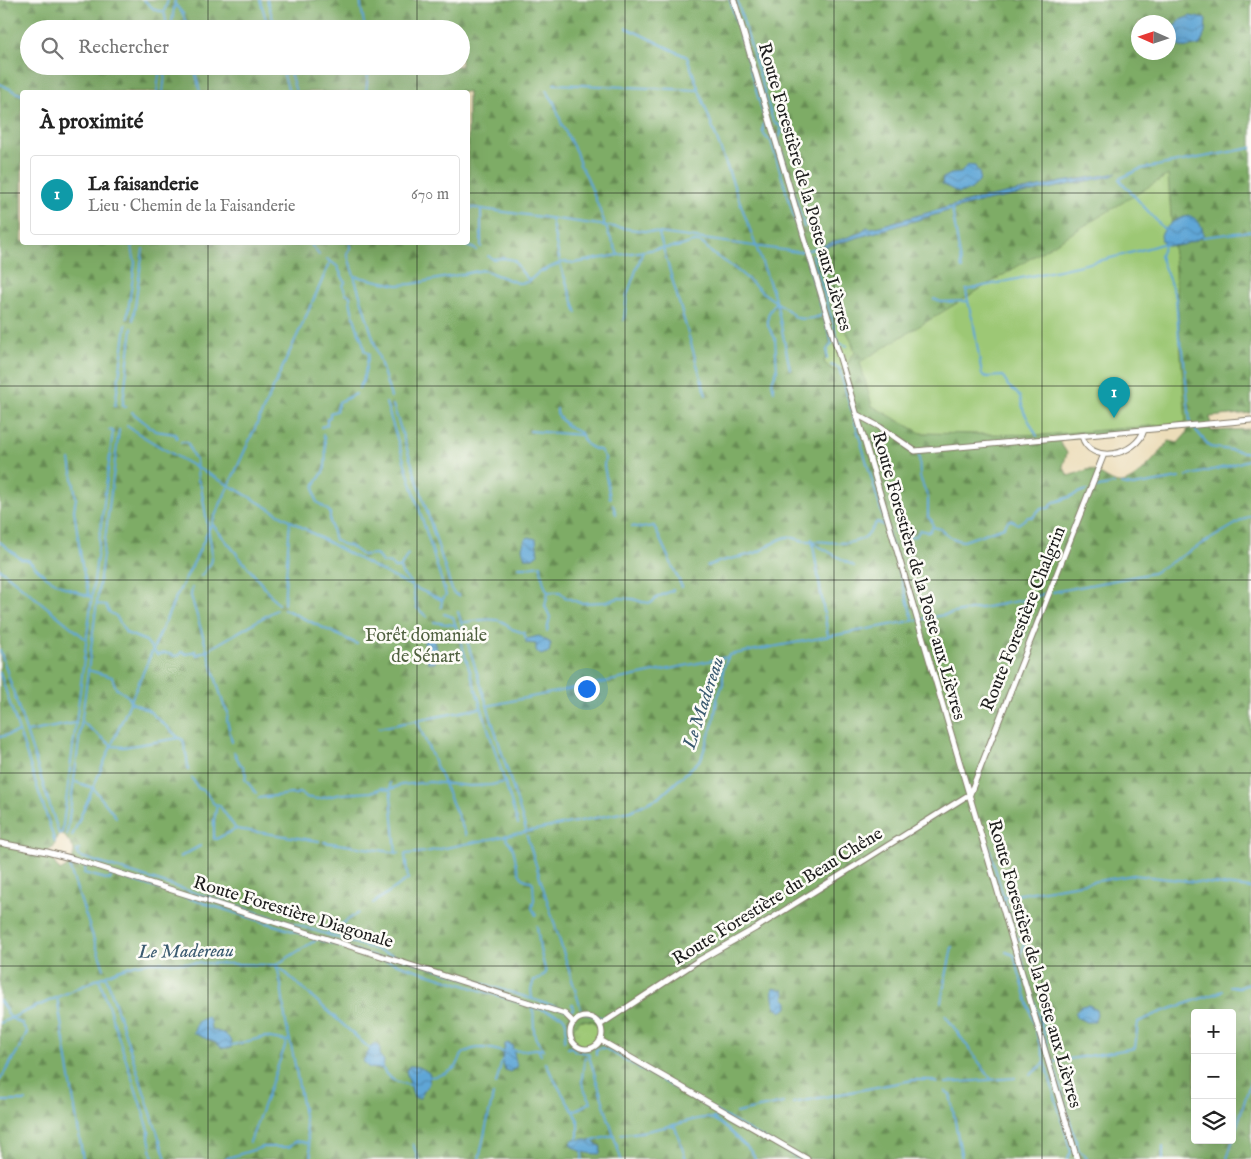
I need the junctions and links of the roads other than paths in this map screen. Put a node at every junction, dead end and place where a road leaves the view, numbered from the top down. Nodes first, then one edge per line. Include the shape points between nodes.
1 (734, 0) edge
2 (856, 414) junction
3 (1251, 420) edge
4 (1144, 430) junction
5 (1082, 436) junction
6 (1104, 454) junction
7 (970, 794) junction
8 (0, 844) edge
9 (574, 1022) junction
10 (600, 1025) junction
11 (600, 1040) junction
12 (807, 1159) edge
13 (1077, 1159) edge

1 - 2 street, Route Forestière de la Poste aux Lièvres
2 - 5 street via 915,451
2 - 7 street, Route Forestière de la Poste aux Lièvres
3 - 4 street
4 - 5 street
4 - 6 street via 1139,442 1129,449
5 - 6 street via 1088,446
6 - 7 street, Route Forestière Chalgrin
7 - 10 street, Route Forestière du Beau Chêne via 696,962
7 - 13 street, Route Forestière de la Poste aux Lièvres
8 - 9 street, Route Forestière Diagonale via 74,859 307,931 565,1014
9 - 10 street via 590,1018
9 - 11 street via 570,1034 576,1045 588,1049
10 - 11 street
11 - 12 street

